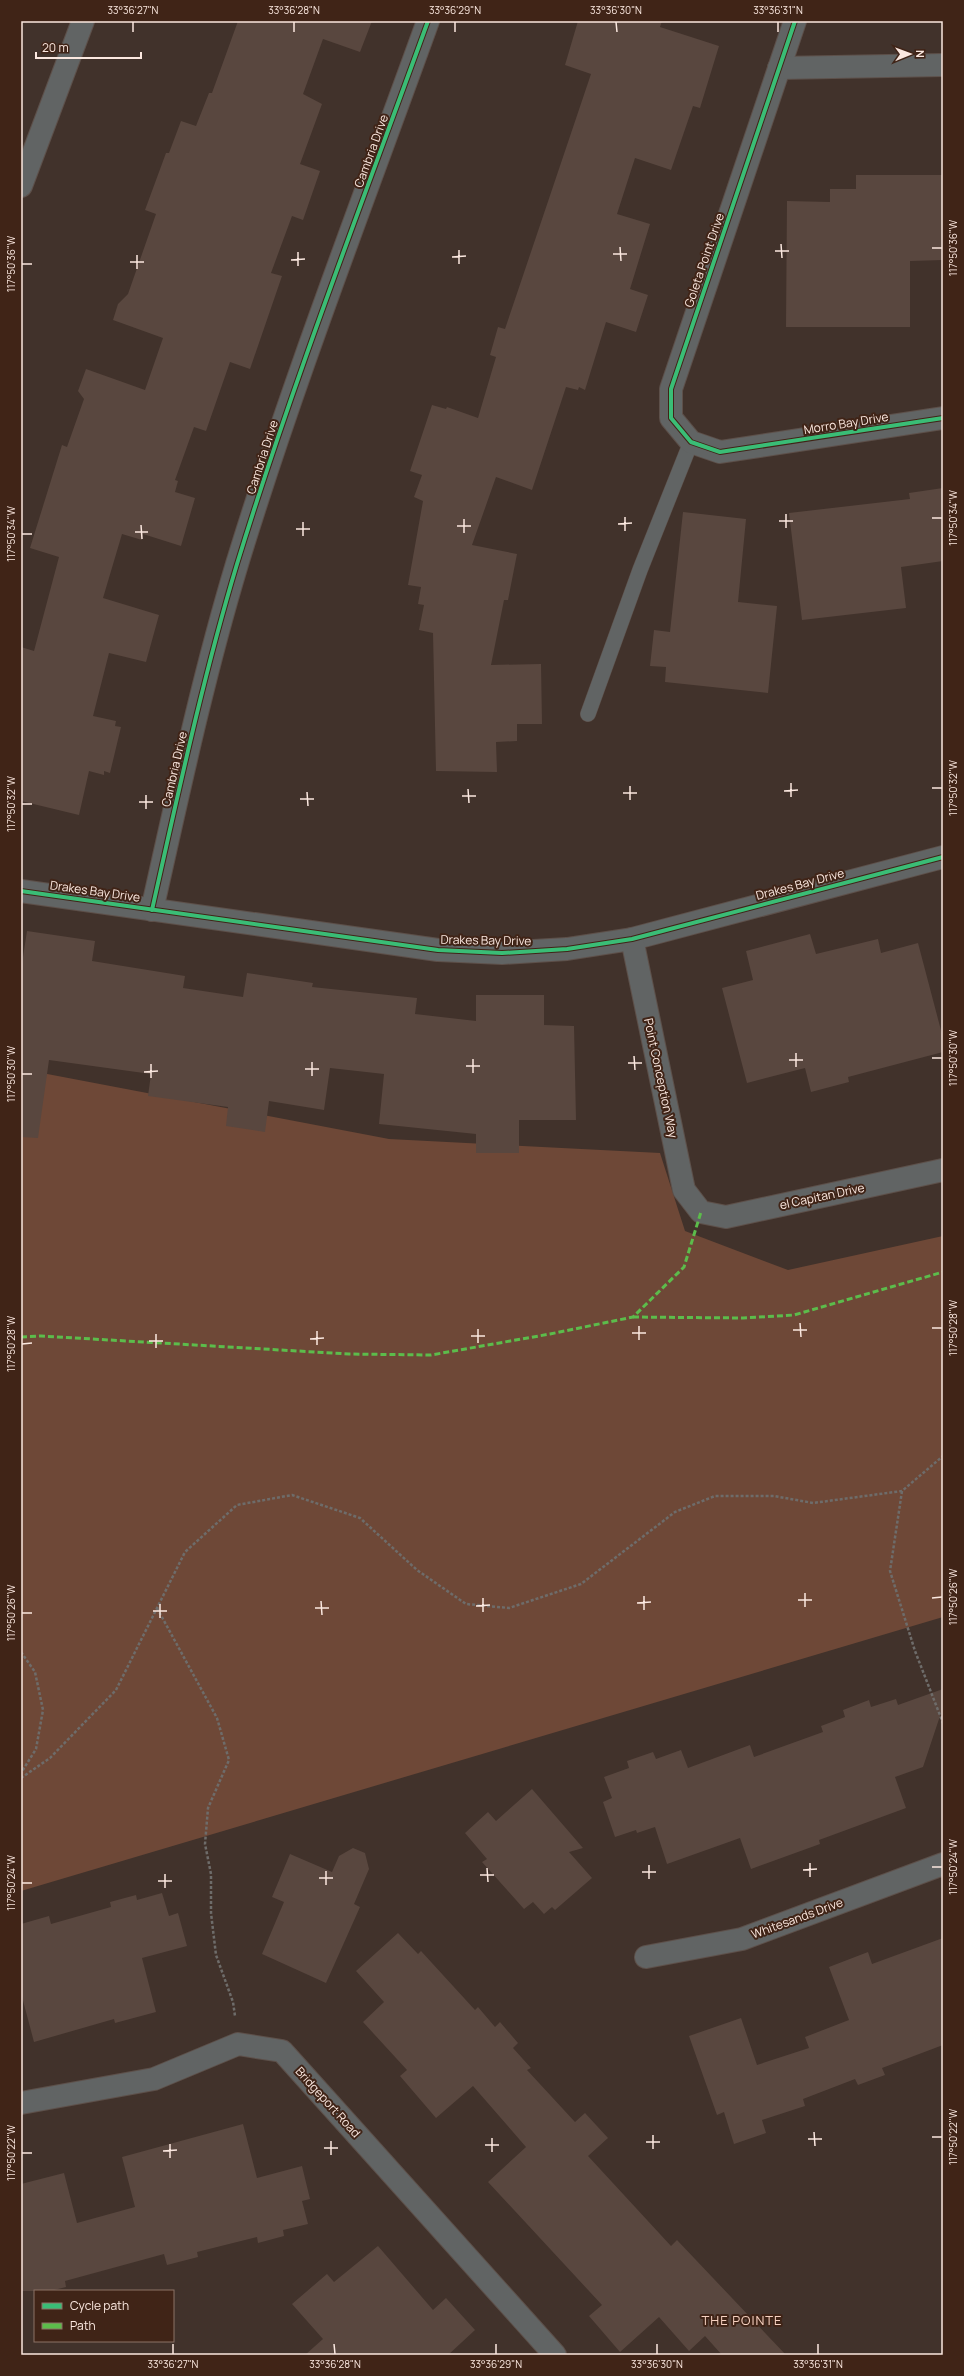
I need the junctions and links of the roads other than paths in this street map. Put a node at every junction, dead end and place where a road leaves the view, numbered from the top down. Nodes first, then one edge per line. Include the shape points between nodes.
1 (83, 21) edge
2 (428, 21) edge
3 (795, 21) edge
4 (943, 65) edge
5 (780, 68) junction
6 (21, 186) edge
7 (943, 418) edge
8 (691, 442) junction
9 (588, 714) dead end
10 (943, 857) edge
11 (21, 891) edge
12 (152, 910) junction
13 (632, 939) junction
14 (943, 1170) edge
15 (701, 1212) joint
16 (943, 1864) edge
17 (646, 1957) dead end
18 (21, 2103) edge
19 (555, 2355) edge

1 - 6 street
2 - 12 street, Cambria Drive via 298,380 237,565 187,754
3 - 5 street, Goleta Point Drive
4 - 5 street
5 - 8 street, Goleta Point Drive via 671,389 671,418
7 - 8 street, Morro Bay Drive via 720,452
8 - 9 lane via 640,570
10 - 13 street, Drakes Bay Drive
11 - 12 street, Drakes Bay Drive
12 - 13 street, Drakes Bay Drive via 438,950 502,953 567,949
13 - 15 street, Point Conception Way via 684,1190
14 - 15 street, el Capitan Drive via 726,1217
16 - 17 street, Whitesands Drive via 742,1939
18 - 19 street, Bridgeport Road via 154,2079 238,2044 282,2051

